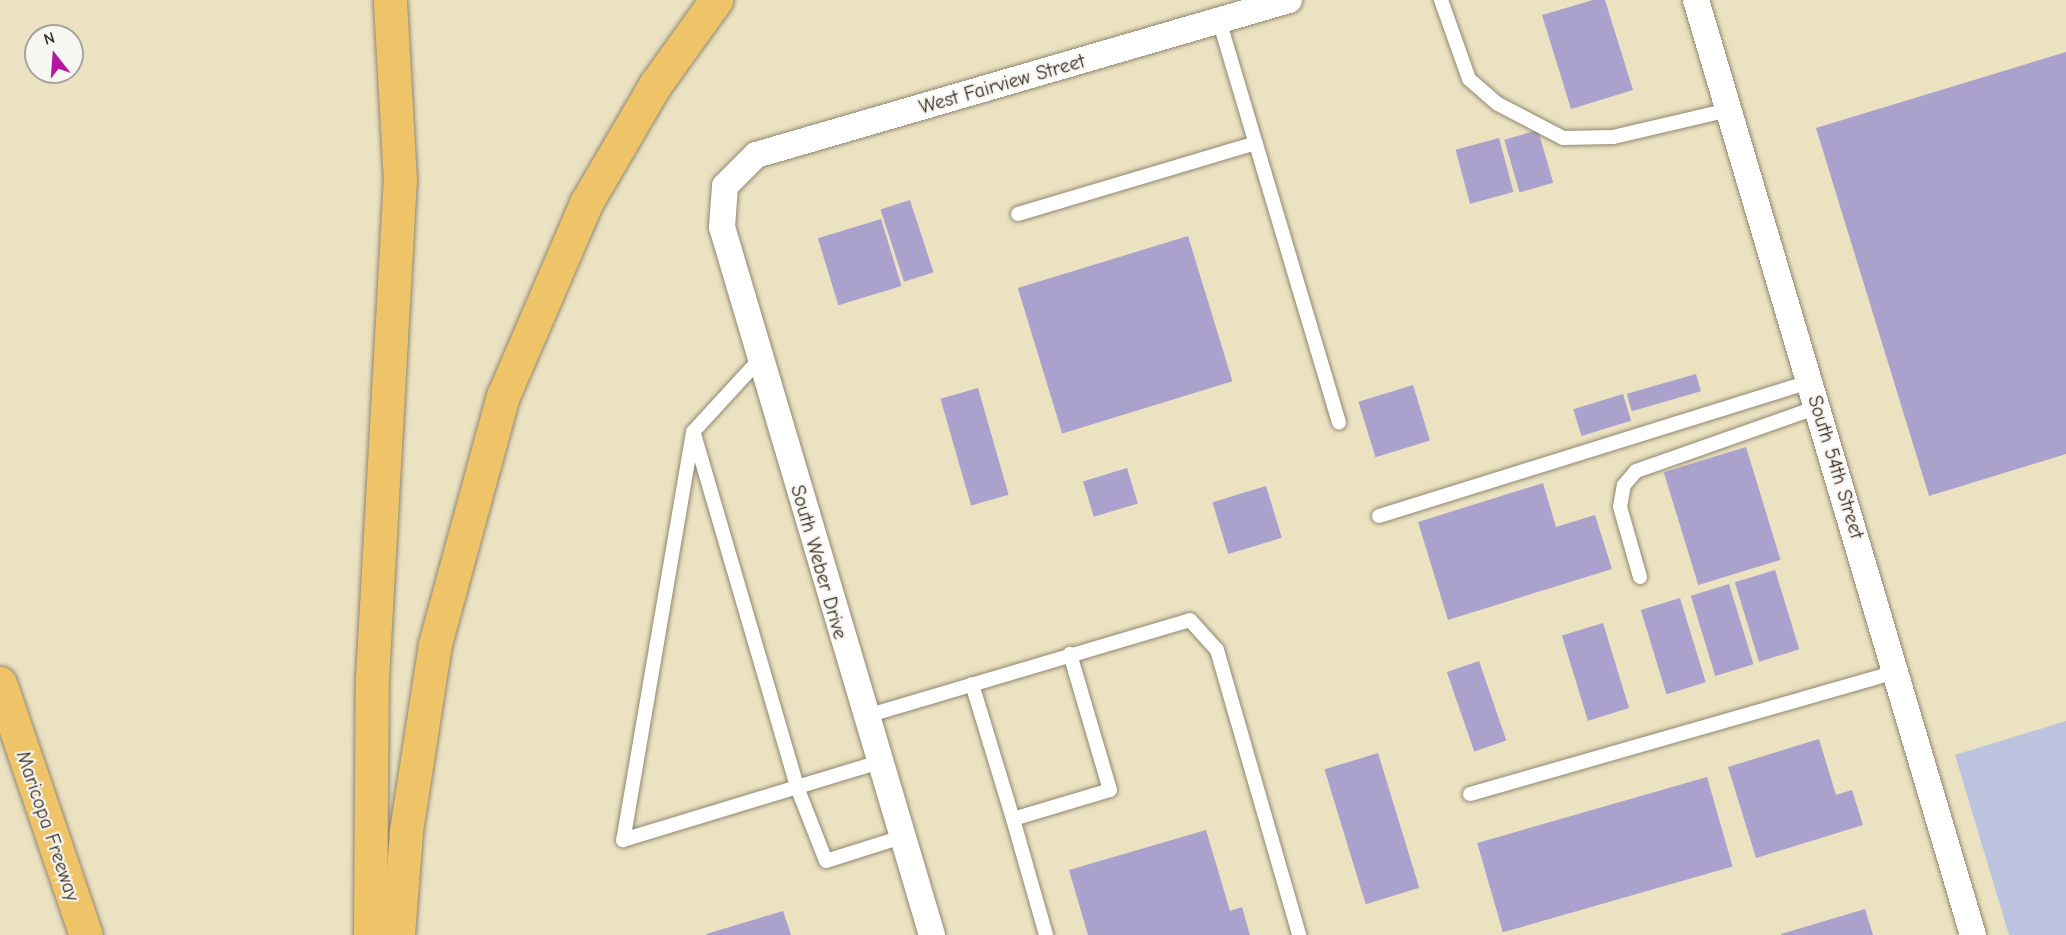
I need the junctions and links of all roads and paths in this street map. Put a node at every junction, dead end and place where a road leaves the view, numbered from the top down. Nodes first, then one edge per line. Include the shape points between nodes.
1 (390, 0) edge
2 (716, 0) edge
3 (1288, 0) edge
4 (1441, 0) edge
5 (1696, 0) edge
6 (1219, 20) junction
7 (1729, 110) junction
8 (1256, 143) junction
9 (725, 186) joint
10 (1018, 214) dead end
11 (761, 358) junction
12 (1810, 382) junction
13 (1818, 407) junction
14 (1339, 423) dead end
15 (693, 432) junction
16 (1379, 516) dead end
17 (1640, 577) dead end
18 (1070, 654) junction
19 (1898, 671) junction
20 (0, 683) edge
21 (972, 684) junction
22 (863, 717) junction
23 (879, 762) junction
24 (797, 787) junction
25 (1470, 794) dead end
26 (1013, 819) junction
27 (902, 837) junction
28 (86, 935) edge
29 (370, 935) edge
30 (398, 935) edge
31 (932, 935) edge
32 (1046, 935) edge
33 (1299, 935) edge
34 (1973, 935) edge

1 - 29 highway via 400,181 372,678
2 - 30 highway via 655,85 586,202 503,396 435,644 406,831
3 - 6 street, West Fairview Street
4 - 7 lane via 1469,79 1498,104 1563,138 1613,137
5 - 7 street, South 54th Street
6 - 8 lane
6 - 9 street, West Fairview Street via 756,155
7 - 12 street, South 54th Street
8 - 10 lane
8 - 14 lane
9 - 11 street, South Weber Drive via 722,228
11 - 15 lane
11 - 22 street, South Weber Drive
12 - 13 street, South 54th Street
12 - 16 lane
13 - 17 lane via 1636,471 1624,485 1620,507
13 - 19 street, South 54th Street
15 - 24 lane
15 - 24 lane via 623,840
18 - 21 lane
18 - 26 lane via 1110,790
18 - 33 lane via 1190,620 1217,650
19 - 25 lane
19 - 34 street, South 54th Street
20 - 28 highway, Maricopa Freeway
21 - 22 lane
21 - 26 lane
22 - 23 street, South Weber Drive
23 - 24 lane
23 - 27 street, South Weber Drive
24 - 27 lane via 826,861
26 - 32 lane
27 - 31 street, South Weber Drive

